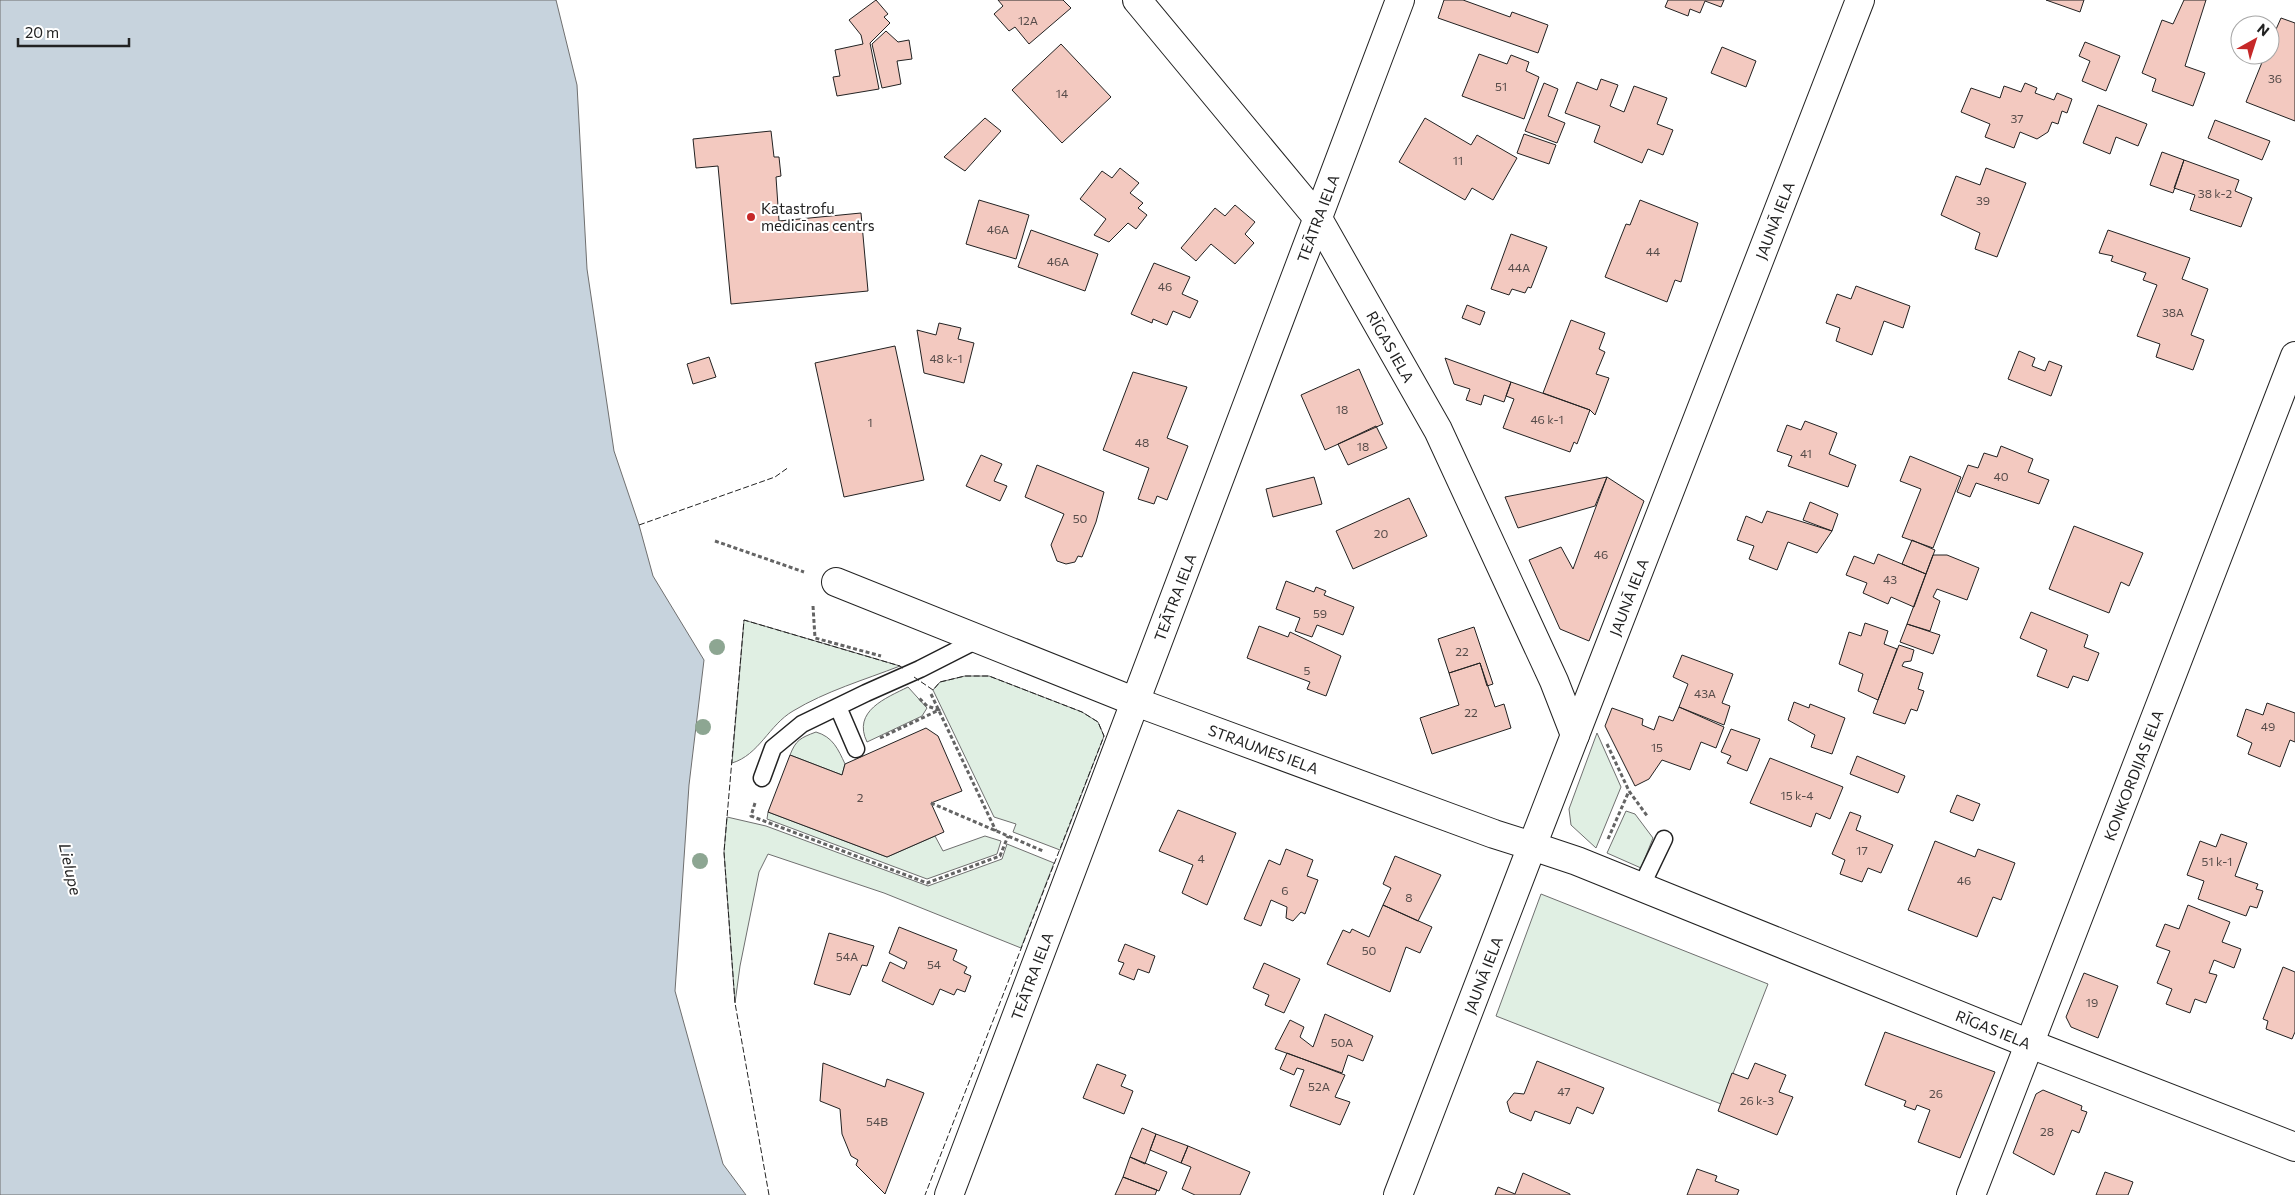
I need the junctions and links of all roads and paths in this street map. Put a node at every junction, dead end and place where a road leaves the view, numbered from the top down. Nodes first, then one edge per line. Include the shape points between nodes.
1 (1137, 0) edge
2 (1400, 0) edge
3 (1860, 0) edge
4 (1317, 218) junction
5 (2295, 356) edge
6 (715, 541) dead end
7 (826, 579) junction
8 (977, 640) junction
9 (920, 669) junction
10 (901, 677) junction
11 (1590, 697) junction
12 (1136, 702) junction
13 (838, 707) junction
14 (939, 710) junction
15 (1575, 735) junction
16 (856, 749) joint
17 (762, 778) joint
18 (931, 803) dead end
19 (996, 830) junction
20 (1008, 836) junction
21 (1664, 839) joint
22 (1532, 846) junction
23 (1049, 853) dead end
24 (1642, 887) junction
25 (1693, 908) joint
26 (2030, 1044) junction
27 (2295, 1147) edge
28 (949, 1195) edge
29 (1398, 1195) edge
30 (1972, 1195) edge

1 - 4 street, RĪGAS IELA
2 - 4 street, TEĀTRA IELA
3 - 11 street, JAUNĀ IELA
4 - 12 street, TEĀTRA IELA
4 - 15 street, RĪGAS IELA via 1438,430 1554,681
5 - 26 street, KONKORDIJAS IELA
6 - 7 path
7 - 8 street, STRAUMES IELA
7 - 9 path via 812,586 814,638
8 - 9 lane
8 - 12 street, STRAUMES IELA
9 - 10 lane
9 - 14 path via 937,678 928,686
10 - 13 lane
10 - 14 path via 927,706
11 - 15 street, JAUNĀ IELA
11 - 21 path via 1600,729 1629,791
12 - 22 street, STRAUMES IELA
12 - 28 street, TEĀTRA IELA
13 - 16 lane
13 - 17 lane via 802,724 773,748
14 - 16 path
14 - 19 path
15 - 22 street, JAUNĀ IELA
17 - 20 path via 751,816 927,883 1000,856
18 - 19 path
19 - 20 path
20 - 23 path
21 - 24 lane
22 - 24 street, STRAUMES IELA
22 - 29 street, JAUNĀ IELA
24 - 25 street, STRAUMES IELA
25 - 26 street, RĪGAS IELA
26 - 27 street, RĪGAS IELA
26 - 30 street, KONKORDIJAS IELA

